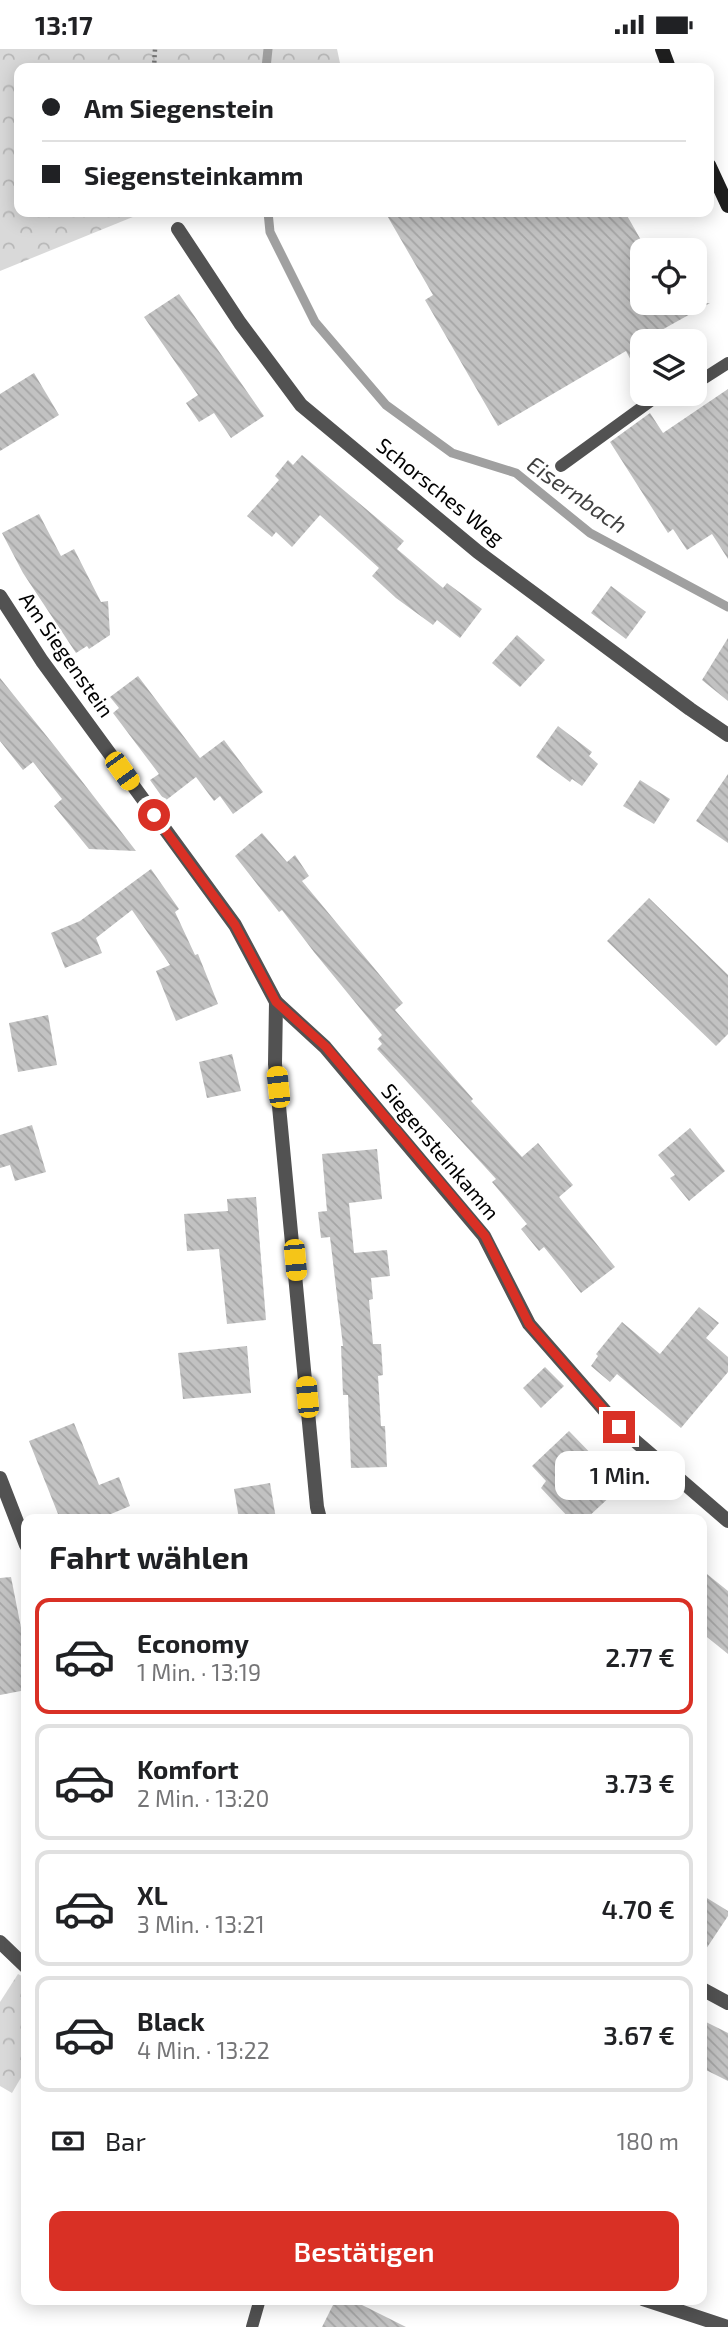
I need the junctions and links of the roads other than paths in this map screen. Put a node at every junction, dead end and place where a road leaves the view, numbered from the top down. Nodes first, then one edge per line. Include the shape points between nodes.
1 (714, 176) edge
2 (728, 206) edge
3 (178, 229) dead end
4 (728, 363) edge
5 (707, 376) edge
6 (644, 406) edge
7 (561, 466) dead end
8 (0, 596) edge
9 (728, 734) edge
10 (276, 1002) junction
11 (0, 1478) edge
12 (319, 1514) edge
13 (728, 1521) edge
14 (21, 1532) edge
15 (0, 1942) edge
16 (7, 1957) edge
17 (707, 1992) edge
18 (728, 2003) edge
19 (258, 2305) edge
20 (661, 2305) edge
21 (252, 2327) edge
22 (728, 2327) edge

1 - 2 main road
3 - 9 street, Schorsches Weg via 301,405 478,552
4 - 5 lane
6 - 7 lane
8 - 10 street, Am Siegenstein via 41,661 235,925
10 - 12 street, Am Siegenstein via 275,1064
10 - 13 street, Siegensteinkamm via 326,1047 485,1236 538,1335 619,1427
11 - 14 street
15 - 16 street
17 - 18 street
19 - 21 lane
20 - 22 street

